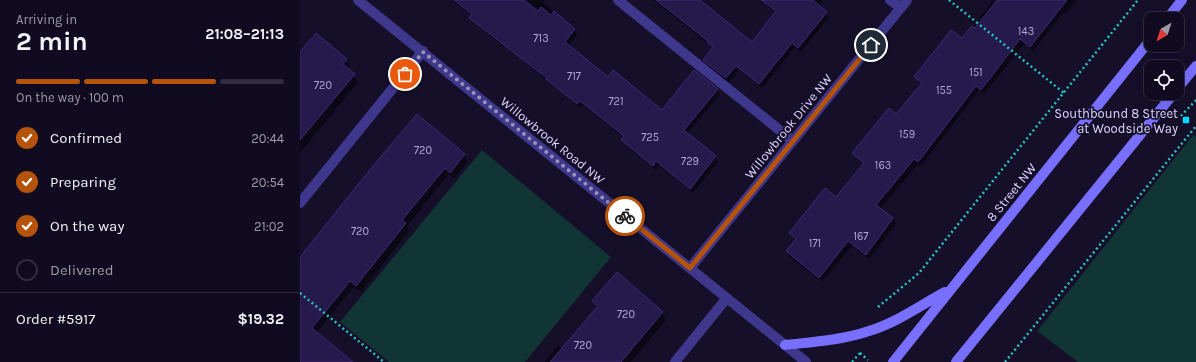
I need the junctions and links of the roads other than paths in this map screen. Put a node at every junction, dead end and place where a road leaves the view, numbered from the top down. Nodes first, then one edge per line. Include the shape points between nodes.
1 (358, 0) edge
2 (618, 0) edge
3 (890, 0) edge
4 (908, 0) edge
5 (1182, 0) edge
6 (901, 8) junction
7 (1173, 12) edge
8 (1144, 48) edge
9 (423, 52) junction
10 (1196, 66) edge
11 (1184, 81) edge
12 (1168, 100) edge
13 (793, 141) junction
14 (300, 203) edge
15 (690, 268) junction
16 (951, 289) junction
17 (726, 299) junction
18 (785, 345) junction
19 (675, 362) edge
20 (806, 362) edge
21 (893, 362) edge
22 (956, 362) edge

1 - 9 street, Willowbrook Road NW
2 - 13 street
3 - 6 street
4 - 6 street, Willowbrook Drive NW
5 - 7 main road
6 - 13 street, Willowbrook Drive NW
8 - 16 main road, 8 Street NW
9 - 14 street
9 - 15 street, Willowbrook Road NW
10 - 11 main road
12 - 22 main road
13 - 15 street, Willowbrook Drive NW
15 - 17 street, Willowbrook Road NW
16 - 18 main road via 870,331
16 - 21 main road, 8 Street NW
17 - 18 street, Willowbrook Road NW
17 - 19 street
18 - 20 street, Willowbrook Road NW

